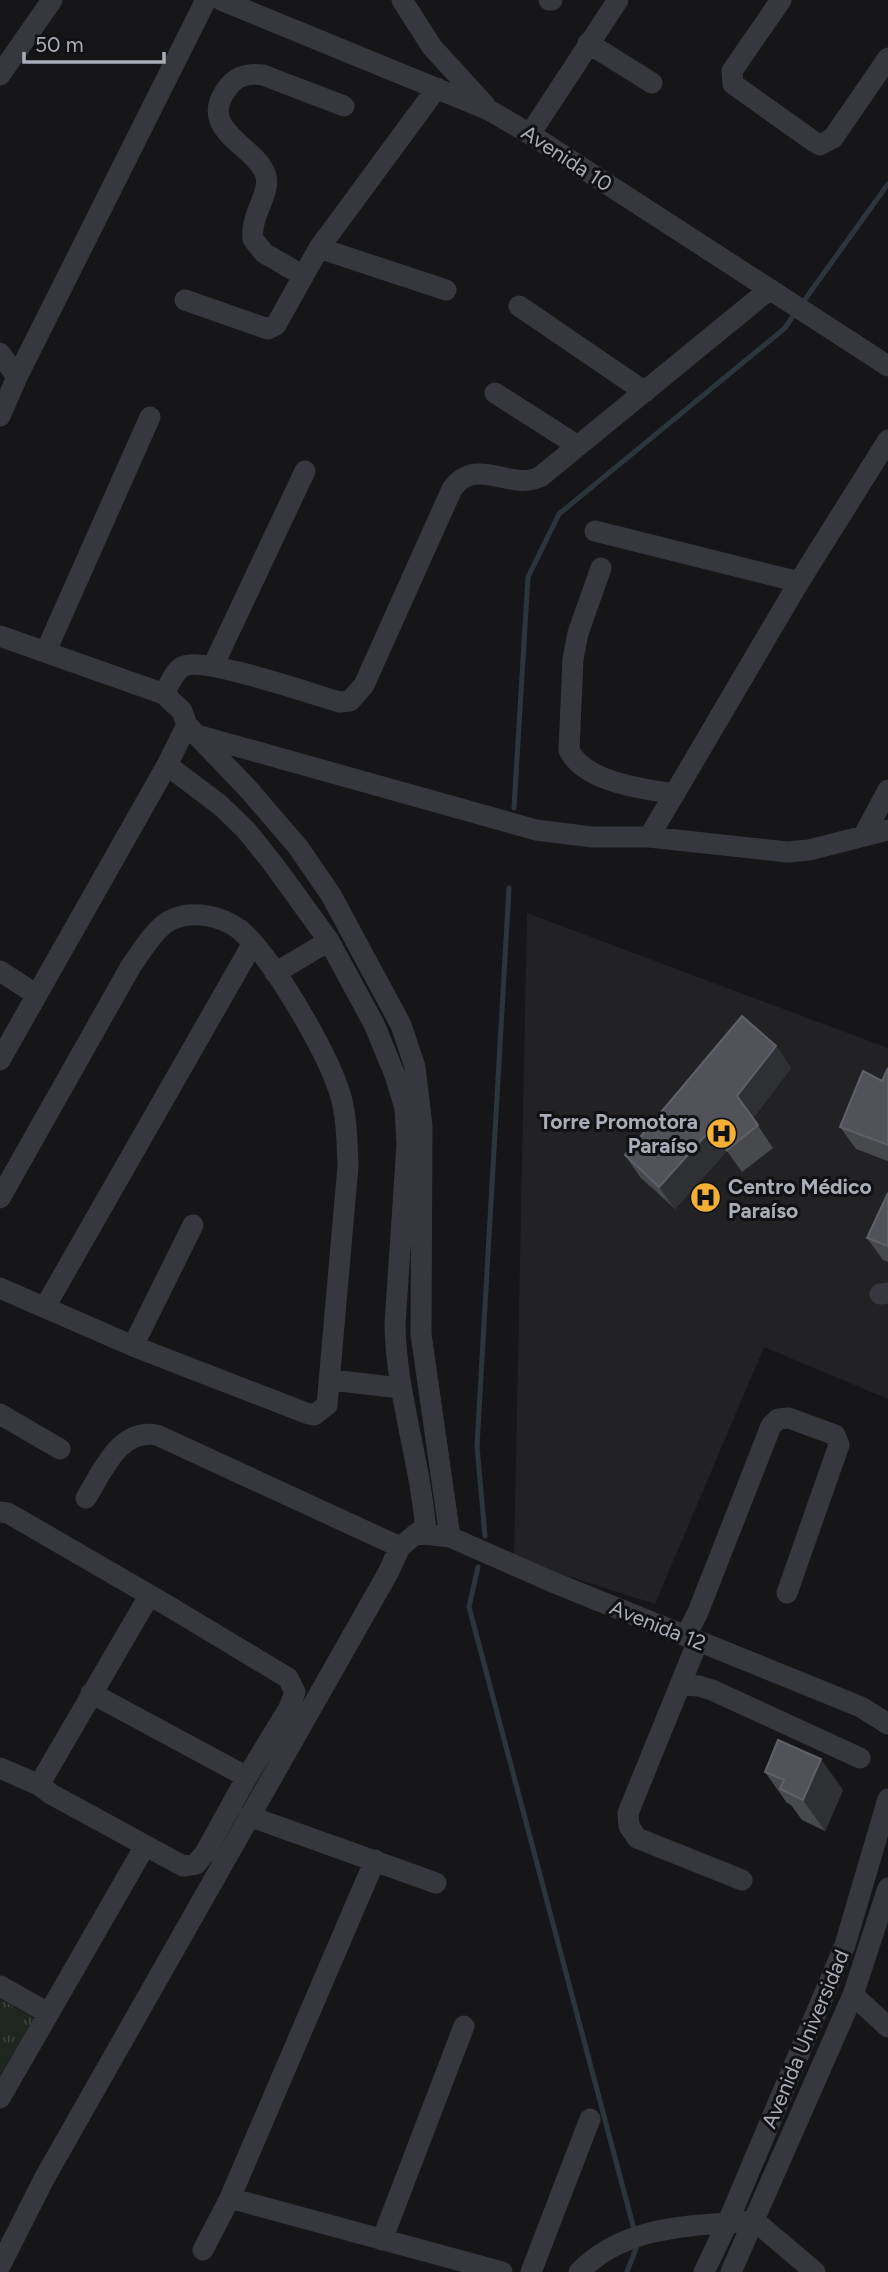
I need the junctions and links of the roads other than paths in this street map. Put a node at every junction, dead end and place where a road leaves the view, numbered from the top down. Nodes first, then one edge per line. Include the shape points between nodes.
1 (52, 0) edge
2 (206, 0) edge
3 (221, 0) edge
4 (402, 0) edge
5 (618, 0) edge
6 (781, 0) edge
7 (588, 43) junction
8 (432, 47) junction
9 (888, 58) edge
10 (0, 75) edge
11 (409, 76) junction
12 (652, 83) dead end
13 (437, 88) junction
14 (344, 106) dead end
15 (489, 110) junction
16 (530, 134) junction
17 (319, 248) junction
18 (302, 275) junction
19 (770, 289) junction
20 (446, 290) dead end
21 (185, 300) dead end
22 (519, 306) dead end
23 (0, 353) edge
24 (888, 366) edge
25 (17, 377) junction
26 (645, 392) junction
27 (495, 393) dead end
28 (0, 416) edge
29 (150, 416) dead end
30 (888, 440) edge
31 (578, 446) junction
32 (305, 471) dead end
33 (595, 531) dead end
34 (601, 568) dead end
35 (799, 582) junction
36 (0, 636) edge
37 (46, 651) junction
38 (214, 666) junction
39 (164, 694) junction
40 (191, 730) junction
41 (167, 765) junction
42 (888, 790) edge
43 (676, 794) junction
44 (888, 830) edge
45 (864, 835) junction
46 (649, 837) junction
47 (330, 941) junction
48 (253, 943) junction
49 (0, 971) edge
50 (275, 973) junction
51 (37, 995) junction
52 (0, 1060) edge
53 (0, 1198) edge
54 (193, 1224) dead end
55 (0, 1288) edge
56 (46, 1307) junction
57 (132, 1346) junction
58 (331, 1380) junction
59 (400, 1388) junction
60 (0, 1414) edge
61 (60, 1449) dead end
62 (86, 1497) dead end
63 (0, 1512) edge
64 (426, 1533) junction
65 (450, 1537) junction
66 (400, 1547) junction
67 (787, 1593) dead end
68 (149, 1596) junction
69 (692, 1639) junction
70 (681, 1685) junction
71 (91, 1693) junction
72 (888, 1724) edge
73 (860, 1758) dead end
74 (0, 1768) edge
75 (247, 1777) junction
76 (40, 1785) junction
77 (888, 1799) edge
78 (249, 1816) junction
79 (145, 1846) junction
80 (375, 1860) junction
81 (742, 1880) dead end
82 (436, 1883) dead end
83 (888, 1888) edge
84 (0, 1986) edge
85 (853, 1995) junction
86 (48, 2013) junction
87 (464, 2026) dead end
88 (888, 2027) edge
89 (0, 2096) edge
90 (590, 2119) dead end
91 (230, 2198) junction
92 (755, 2221) junction
93 (727, 2224) junction
94 (382, 2240) junction
95 (203, 2250) dead end
96 (0, 2266) edge
97 (502, 2272) edge
98 (531, 2272) edge
99 (579, 2272) edge
100 (704, 2272) edge
101 (731, 2272) edge
102 (815, 2272) edge

1 - 10 street
2 - 25 street
3 - 11 street, Avenida 10
4 - 8 street
5 - 7 street
6 - 9 street via 732,71 733,84 820,145 833,138
7 - 12 street
7 - 16 street
8 - 11 street
8 - 15 street
11 - 13 street, Avenida 10
13 - 15 street, Avenida 10
13 - 17 street
14 - 18 street via 254,74 234,80 219,104 226,131 265,174 267,186 254,218 253,239 264,253
15 - 16 street, Avenida 10
16 - 19 street, Avenida 10
17 - 18 street
17 - 20 street
18 - 21 street via 272,328
19 - 24 street, Avenida 10
19 - 26 street
22 - 26 street
23 - 25 street
25 - 28 street
26 - 31 street
27 - 31 street
29 - 37 street
30 - 35 street
31 - 38 street via 531,481 475,472 457,481 364,685 350,701
32 - 38 street
33 - 35 street
34 - 43 street via 573,659 569,750 574,761 597,776
35 - 43 street
36 - 37 street
37 - 39 street
38 - 39 street via 182,667
39 - 40 street via 182,711
40 - 41 street
40 - 46 street via 536,830
40 - 65 street via 298,847 331,895 401,1025 415,1067 422,1126 421,1334
41 - 47 street via 246,830
41 - 51 street
42 - 45 street
43 - 46 street
44 - 45 street
45 - 46 street via 787,852
47 - 50 street
47 - 59 street via 374,1024 405,1108 407,1144 395,1324
48 - 50 street
48 - 53 street via 222,919 188,914 170,920 152,937 131,966
48 - 56 street
49 - 51 street
50 - 58 street via 331,1069 342,1098 347,1132
51 - 52 street
54 - 57 street
55 - 56 street
56 - 57 street
57 - 58 street via 314,1415 327,1405
58 - 59 street
59 - 64 street via 421,1483
60 - 61 street
62 - 66 street via 118,1448 132,1436 157,1435
63 - 68 street
64 - 65 street, Avenida 12
64 - 66 street via 417,1533
65 - 69 street, Avenida 12
66 - 78 street
67 - 69 street via 839,1445 835,1435 789,1418 778,1419 771,1426 698,1612
68 - 71 street
68 - 75 street via 288,1678 295,1692 289,1708
69 - 70 street
69 - 72 street, Avenida 12 via 861,1707
70 - 73 street via 712,1690
70 - 81 street via 628,1813 629,1826 637,1838
71 - 75 street
71 - 76 street
74 - 76 street
75 - 79 street via 196,1864 183,1866
76 - 79 street
77 - 93 street, Avenida Universidad via 845,1945
78 - 80 street
78 - 96 street via 44,2179
79 - 86 street
80 - 82 street
80 - 91 street
83 - 85 street, Avenida Universidad
84 - 86 street
85 - 88 street
85 - 92 street, Avenida Universidad
86 - 89 street
87 - 94 street
90 - 98 street
91 - 94 street
91 - 95 street
92 - 93 street
92 - 101 street, Avenida Universidad
92 - 102 street
93 - 99 street via 657,2230 613,2245
93 - 100 street, Avenida Universidad
94 - 97 street

